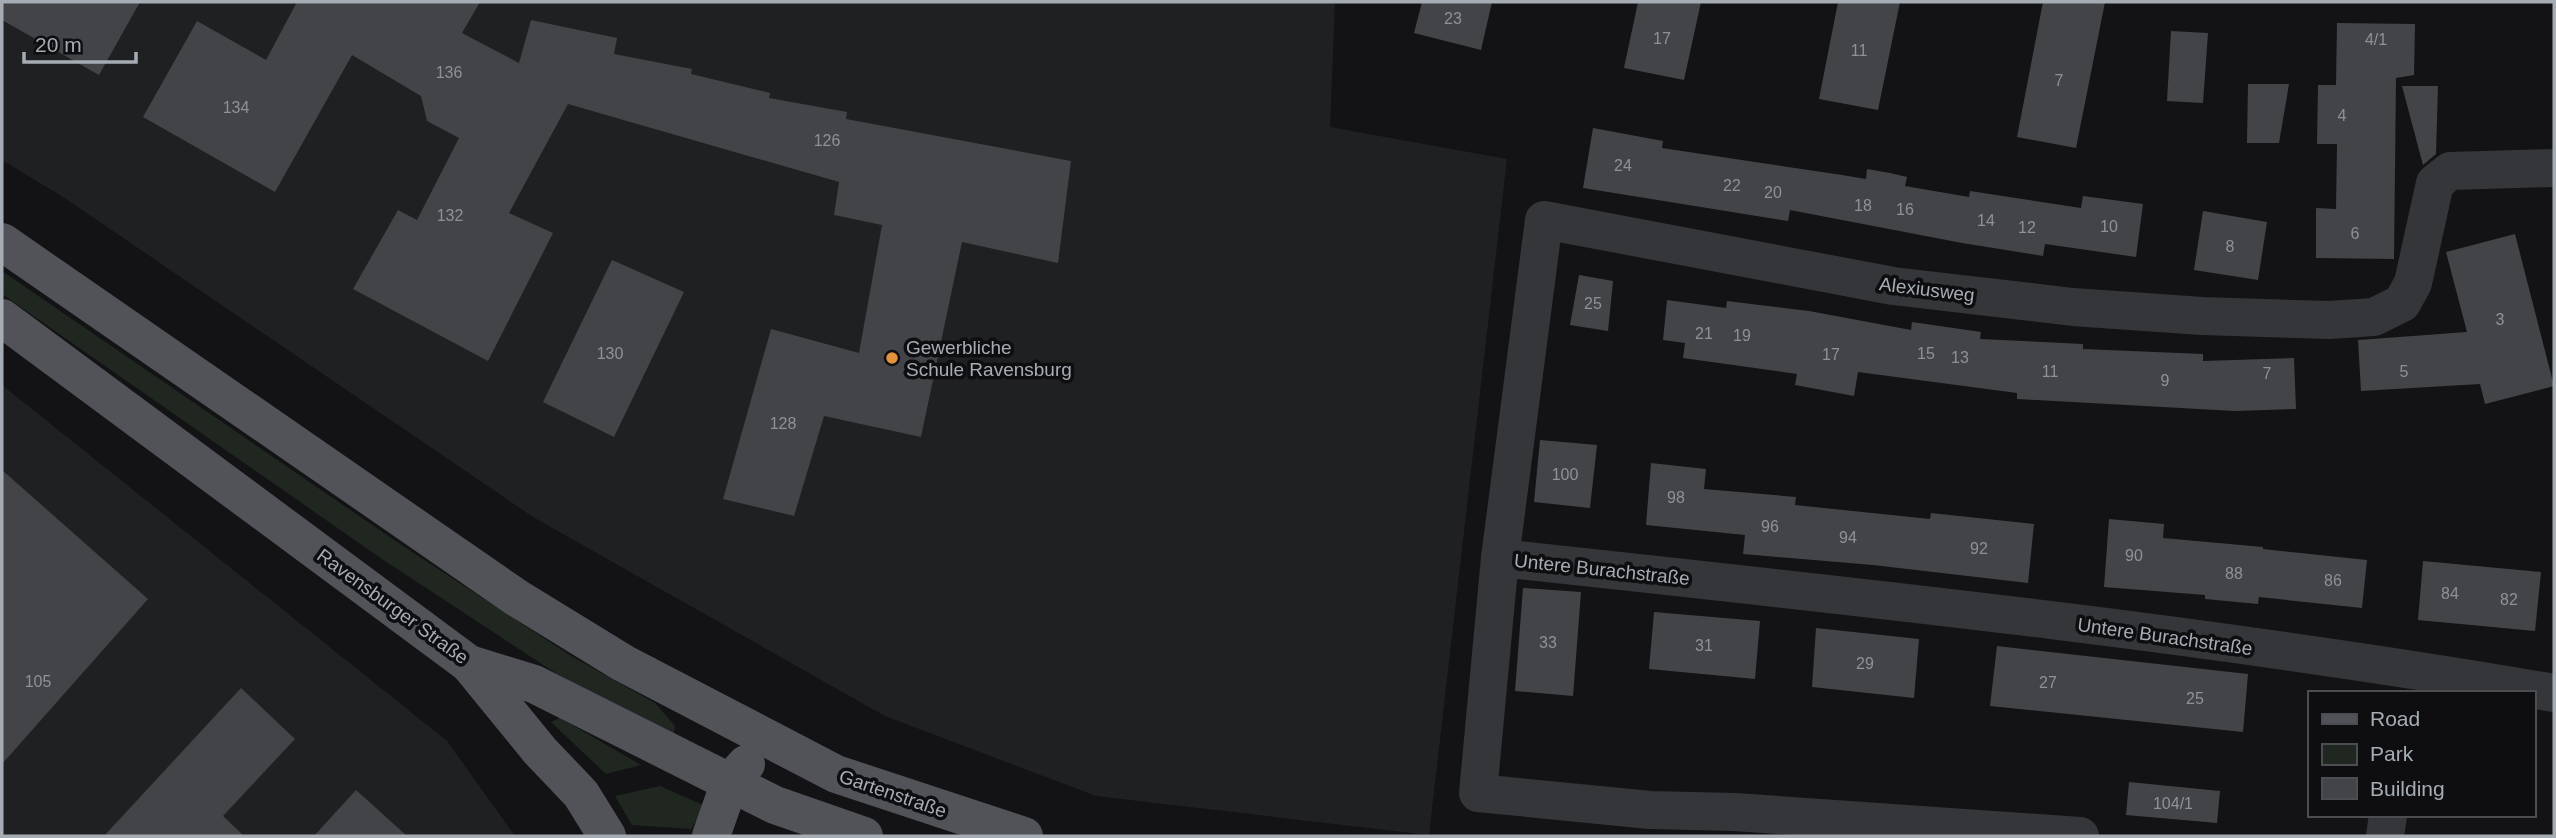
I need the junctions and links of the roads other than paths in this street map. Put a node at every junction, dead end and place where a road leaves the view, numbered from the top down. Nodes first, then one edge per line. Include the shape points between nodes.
1 (2554, 168) edge
2 (2, 242) edge
3 (2, 318) edge
4 (1500, 558) junction
5 (469, 664) junction
6 (2410, 681) edge
7 (2530, 691) edge
8 (2535, 691) edge
9 (2554, 693) edge
10 (766, 739) junction
11 (730, 782) junction
12 (2388, 817) edge
13 (775, 821) edge
14 (607, 836) edge
15 (710, 836) edge
16 (864, 836) edge
17 (1024, 836) edge
18 (2080, 836) edge
19 (2385, 836) edge

1 - 4 street, Alexiusweg via 2450,171 2435,183 2413,283 2402,303 2374,317 2329,320 2073,307 1893,286 1544,220
2 - 10 main road via 517,598 623,663
3 - 5 main road, Ravensburger Straße
4 - 6 street, Untere Burachstraße via 1962,608
4 - 18 street, Untere Burachstraße via 1478,793 1650,810
5 - 11 main road, Ravensburger Straße via 534,684
5 - 14 main road via 581,794
6 - 7 street, Untere Burachstraße
8 - 9 street, Untere Burachstraße
10 - 11 main road
10 - 13 main road
10 - 17 main road, Gartenstraße via 836,775
11 - 13 main road, Ravensburger Straße
11 - 15 main road
12 - 19 street
13 - 16 main road, Ravensburger Straße

